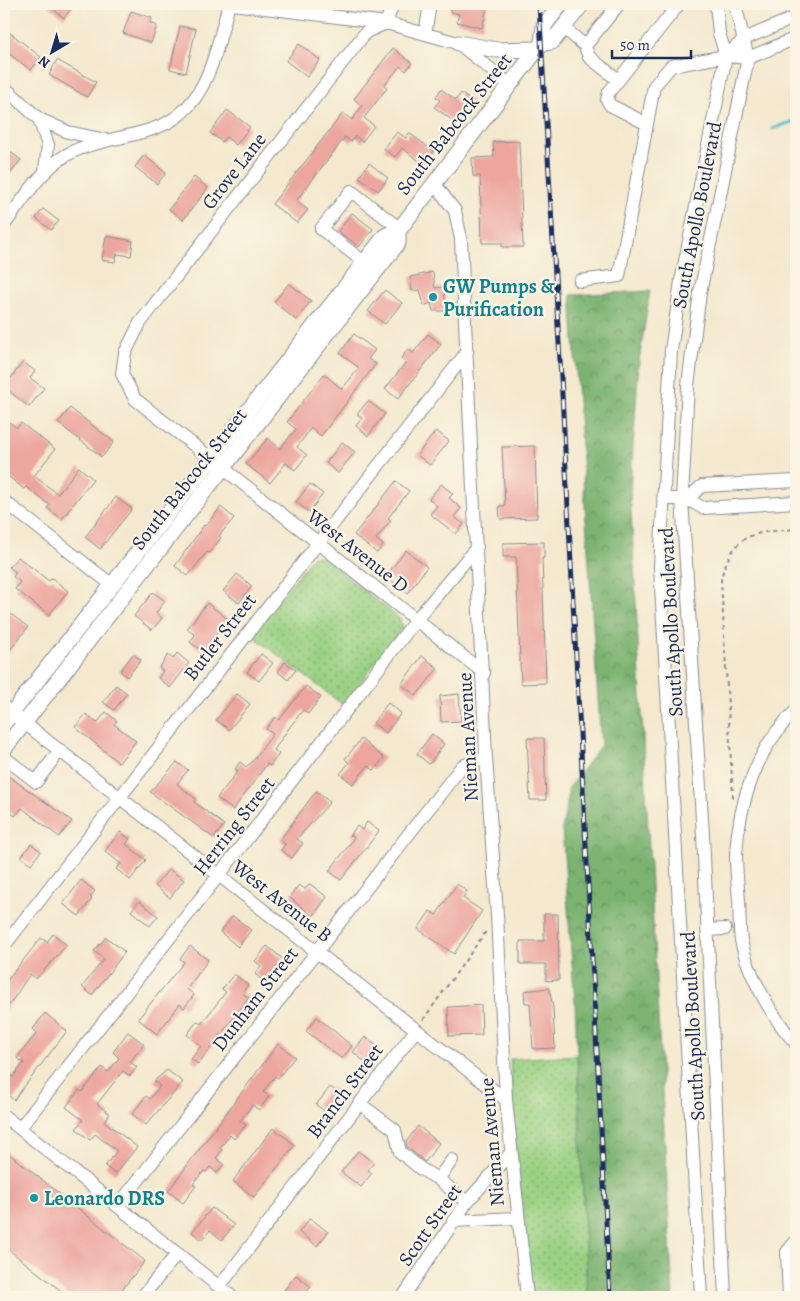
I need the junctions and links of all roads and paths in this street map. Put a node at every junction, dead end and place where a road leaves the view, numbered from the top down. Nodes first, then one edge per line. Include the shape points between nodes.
1 (231, 4) edge
2 (393, 4) edge
3 (430, 4) edge
4 (561, 4) edge
5 (582, 4) edge
6 (619, 4) edge
7 (678, 4) edge
8 (716, 4) edge
9 (735, 4) edge
10 (796, 17) edge
11 (386, 23) junction
12 (564, 28) junction
13 (425, 34) junction
14 (796, 38) edge
15 (744, 39) junction
16 (458, 43) junction
17 (539, 46) junction
18 (585, 46) junction
19 (726, 56) junction
20 (748, 58) junction
21 (617, 80) junction
22 (509, 84) junction
23 (4, 88) edge
24 (39, 119) junction
25 (647, 124) junction
26 (106, 140) junction
27 (45, 170) junction
28 (434, 182) junction
29 (4, 225) edge
30 (398, 229) junction
31 (364, 262) junction
32 (580, 281) dead end
33 (467, 352) junction
34 (122, 374) joint
35 (210, 458) junction
36 (223, 468) junction
37 (796, 481) edge
38 (663, 499) junction
39 (685, 499) junction
40 (4, 501) edge
41 (796, 502) edge
42 (796, 529) edge
43 (317, 543) junction
44 (477, 547) junction
45 (111, 584) junction
46 (416, 620) junction
47 (484, 673) junction
48 (796, 711) edge
49 (6, 715) edge
50 (24, 723) junction
51 (4, 749) edge
52 (60, 750) junction
53 (4, 757) edge
54 (486, 757) junction
55 (120, 797) junction
56 (733, 806) dead end
57 (220, 876) junction
58 (497, 915) junction
59 (725, 929) dead end
60 (707, 930) junction
61 (4, 946) edge
62 (315, 951) junction
63 (416, 1030) junction
64 (796, 1043) edge
65 (506, 1100) junction
66 (360, 1103) junction
67 (4, 1116) edge
68 (20, 1128) junction
69 (510, 1154) junction
70 (452, 1160) dead end
71 (438, 1179) junction
72 (467, 1202) junction
73 (118, 1206) junction
74 (518, 1218) junction
75 (453, 1222) junction
76 (796, 1241) edge
77 (177, 1254) junction
78 (219, 1287) junction
79 (142, 1297) edge
80 (232, 1297) edge
81 (403, 1297) edge
82 (527, 1297) edge
83 (701, 1297) edge
84 (725, 1297) edge
85 (789, 1297) edge

1 - 11 street
1 - 26 street via 210,74 188,108 159,127
2 - 11 street
3 - 13 street
4 - 17 main road, South Babcock Street via 544,26
5 - 12 main road, South Babcock Street
6 - 18 street
7 - 21 street
8 - 19 street, South Apollo Boulevard via 719,33
9 - 15 street, South Apollo Boulevard
10 - 15 street
11 - 13 street
11 - 34 street, Grove Lane via 366,32 140,322 125,353
12 - 17 main road, South Babcock Street via 552,42
12 - 18 street
13 - 16 street
14 - 20 street
15 - 19 street
15 - 20 street, South Apollo Boulevard
16 - 17 main road via 497,50
16 - 22 street
17 - 22 main road, South Babcock Street
18 - 21 street via 589,57
19 - 20 street
19 - 25 street via 672,66 654,86
19 - 38 street, South Apollo Boulevard via 672,343
20 - 39 street, South Apollo Boulevard via 700,293 688,385
21 - 25 street via 609,92 607,100 610,105
22 - 28 main road, South Babcock Street
23 - 24 street
24 - 26 street via 68,132
24 - 27 street via 48,145
25 - 32 street via 619,276
26 - 27 street via 72,151
27 - 29 street
28 - 30 main road, South Babcock Street
28 - 33 street, Nieman Avenue via 455,211 459,223
30 - 31 main road, South Babcock Street via 385,236
30 - 31 street via 351,191 321,229
30 - 36 main road, South Babcock Street via 398,243
31 - 35 main road, South Babcock Street
33 - 43 street, Butler Street
33 - 44 street, Nieman Avenue
34 - 35 street, West Avenue D via 135,399
35 - 36 street, West Avenue D
35 - 45 main road, South Babcock Street
36 - 43 street, West Avenue D
36 - 50 main road, South Babcock Street
37 - 39 street via 702,486
38 - 39 street
38 - 83 street, South Apollo Boulevard via 660,567
39 - 41 street via 703,508
39 - 60 street, South Apollo Boulevard
40 - 45 street
42 - 56 path via 757,532 741,542 727,558 721,578
43 - 46 street, West Avenue D
43 - 55 street, Butler Street
44 - 46 street, Herring Street
44 - 47 street, Nieman Avenue
45 - 49 main road, South Babcock Street
46 - 47 street, West Avenue D
46 - 57 street, Herring Street
47 - 54 street, Nieman Avenue
48 - 64 street via 766,748 750,779 736,855 742,940 753,976 773,1012
49 - 50 street, West Avenue B
50 - 51 main road, South Babcock Street
50 - 52 street, West Avenue B
52 - 53 street via 36,782
52 - 55 street, West Avenue B
54 - 58 street, Nieman Avenue
54 - 62 street, Dunham Street via 462,766
55 - 57 street, West Avenue B
55 - 61 street, Butler Street
57 - 62 street, West Avenue B
57 - 68 street, Herring Street
58 - 63 path
58 - 65 street, Nieman Avenue
59 - 60 street
60 - 84 street, South Apollo Boulevard
62 - 63 street, West Avenue B
62 - 73 street, Dunham Street
63 - 65 street, West Avenue B
63 - 66 street, Branch Street
65 - 69 street, Nieman Avenue
66 - 71 street via 395,1130 400,1152
66 - 78 street, Branch Street
67 - 68 street
68 - 73 street
69 - 72 street, Scott Street
69 - 74 street, Nieman Avenue
70 - 71 street
71 - 72 street
72 - 75 street, Scott Street
73 - 77 street
74 - 75 street
74 - 82 street, Nieman Avenue
75 - 81 street, Scott Street
76 - 85 street via 787,1252
77 - 78 street
77 - 79 street
78 - 80 street

